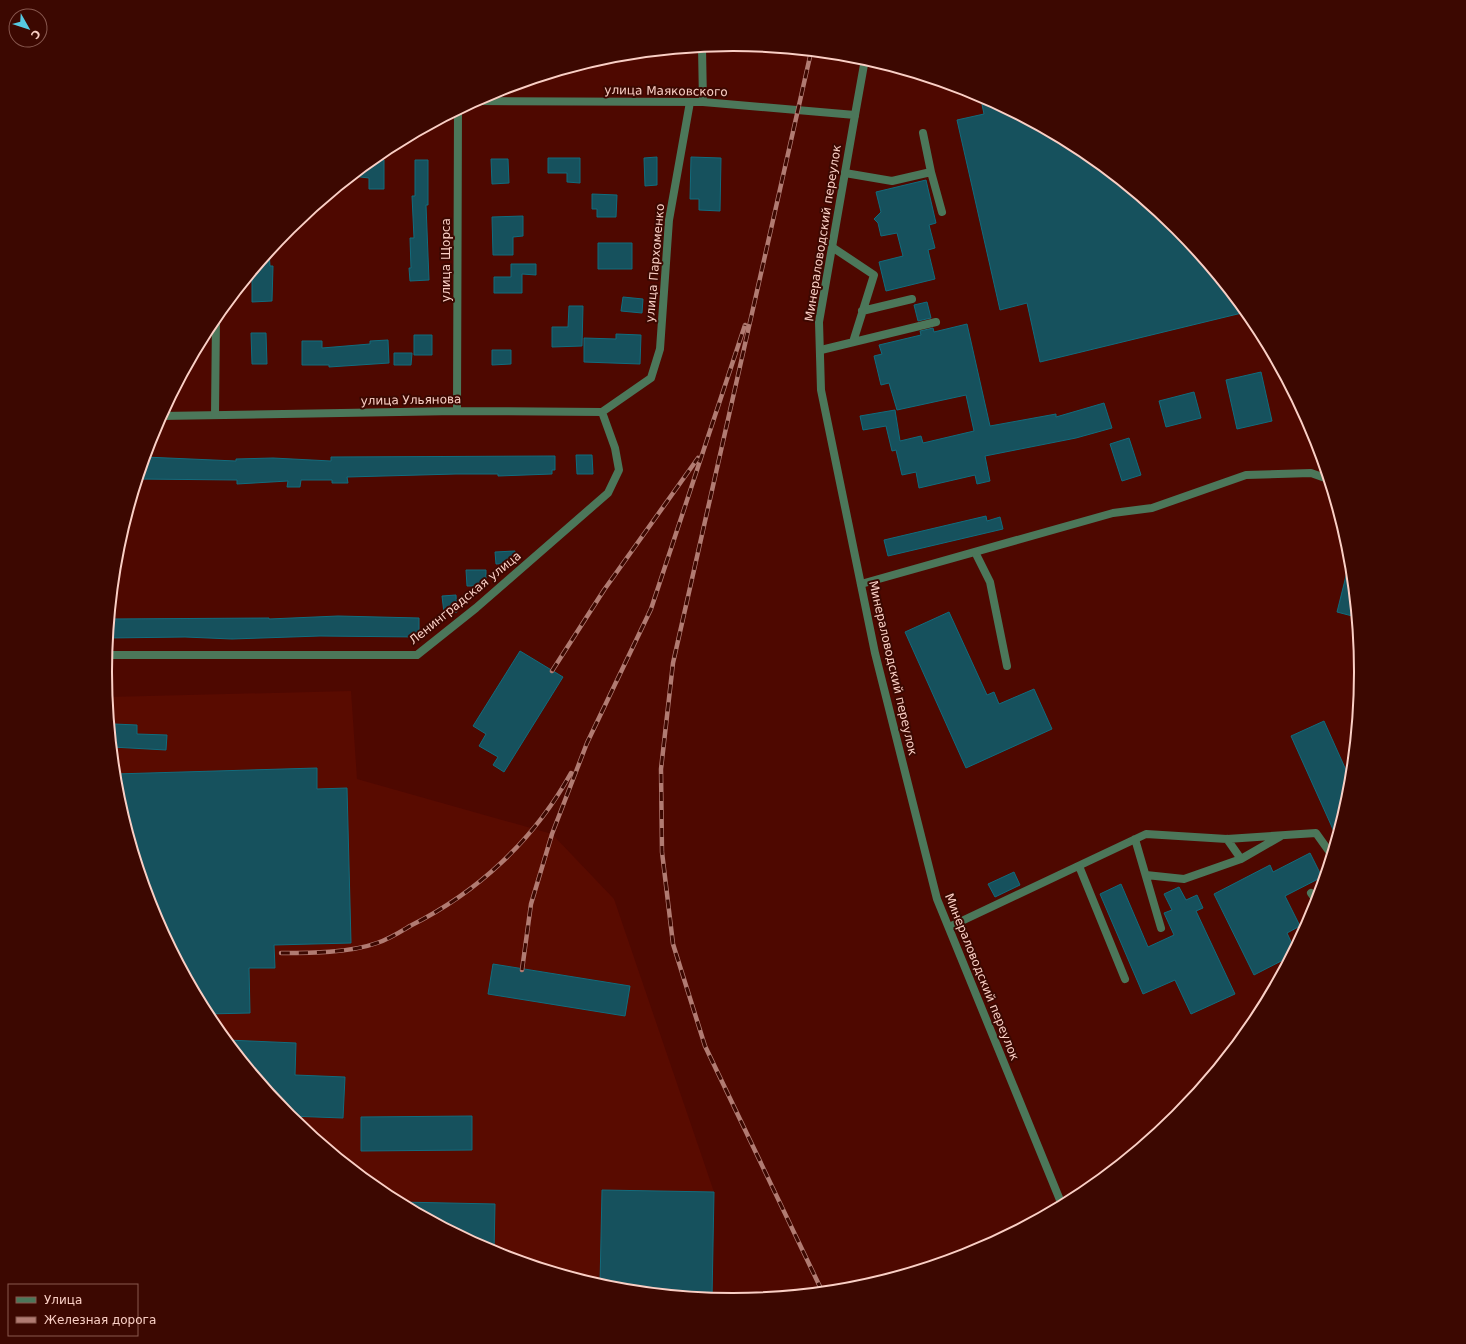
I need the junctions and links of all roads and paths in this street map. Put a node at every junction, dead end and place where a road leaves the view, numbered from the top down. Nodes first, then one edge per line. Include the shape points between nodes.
1 (702, 52) edge
2 (864, 65) edge
3 (488, 101) edge
4 (690, 102) junction
5 (703, 102) junction
6 (458, 115) edge
7 (855, 115) junction
8 (923, 133) dead end
9 (845, 172) junction
10 (931, 172) junction
11 (942, 212) dead end
12 (832, 247) junction
13 (912, 299) dead end
14 (862, 311) junction
15 (936, 322) dead end
16 (216, 329) edge
17 (853, 342) junction
18 (821, 350) junction
19 (457, 411) junction
20 (602, 412) junction
21 (167, 416) edge
22 (215, 416) junction
23 (1323, 477) edge
24 (975, 552) junction
25 (860, 584) junction
26 (112, 655) edge
27 (1007, 666) dead end
28 (1282, 834) junction
29 (1135, 839) junction
30 (1227, 839) junction
31 (1328, 850) edge
32 (1241, 859) junction
33 (1079, 866) junction
34 (1146, 875) junction
35 (948, 927) junction
36 (1162, 928) dead end
37 (1125, 979) dead end
38 (1060, 1199) edge

1 - 5 street
2 - 7 street, Минераловодский переулок
3 - 4 street, улица Маяковского
4 - 5 street, улица Маяковского
4 - 20 street, улица Пархоменко via 669,220 660,349 651,378
5 - 7 street, улица Маяковского
6 - 19 street, улица Щорса
7 - 9 street, Минераловодский переулок
8 - 10 street
9 - 10 street via 892,181
9 - 12 street, Минераловодский переулок
10 - 11 street
12 - 14 street via 874,275
12 - 18 street, Минераловодский переулок via 819,322
13 - 14 street
14 - 17 street
15 - 17 street
16 - 22 street
17 - 18 street
18 - 25 street, Минераловодский переулок via 821,390
19 - 20 street, улица Ульянова
19 - 22 street, улица Ульянова
20 - 26 street, Ленинградская улица via 615,448 619,470 608,493 476,608 417,655
21 - 22 street, улица Ульянова
23 - 24 street via 1311,473 1246,476 1152,508 1113,513
24 - 25 street
24 - 27 street via 990,582
25 - 35 street, Минераловодский переулок via 935,892
28 - 30 street
28 - 31 street via 1316,833
28 - 32 street
29 - 30 street via 1146,834
29 - 33 street
29 - 34 street
30 - 32 street
32 - 34 street via 1184,879
33 - 35 street
33 - 37 street
34 - 36 street
35 - 38 street, Минераловодский переулок

